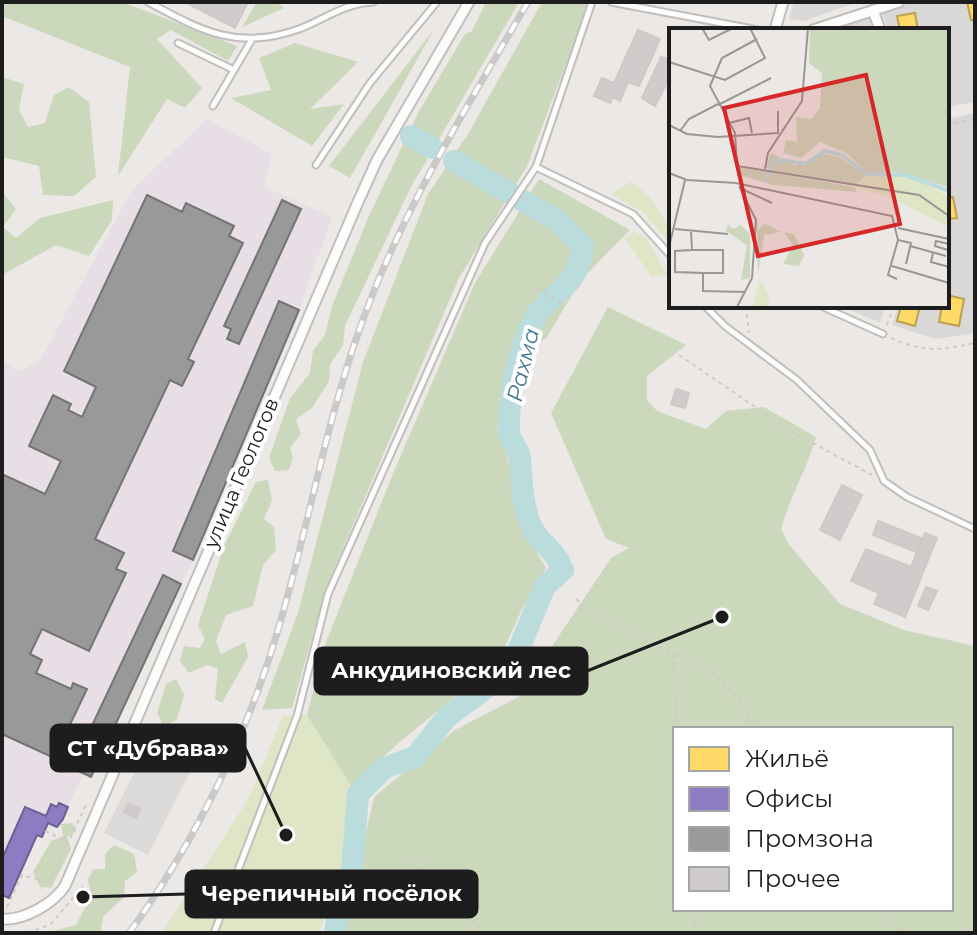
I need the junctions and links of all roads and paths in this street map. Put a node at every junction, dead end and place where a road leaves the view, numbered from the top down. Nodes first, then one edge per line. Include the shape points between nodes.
1 (148, 2) edge
2 (374, 2) edge
3 (437, 2) edge
4 (469, 2) edge
5 (592, 2) edge
6 (611, 2) edge
7 (783, 2) edge
8 (899, 2) edge
9 (873, 10) junction
10 (748, 28) edge
11 (776, 28) edge
12 (819, 28) edge
13 (879, 28) edge
14 (252, 41) junction
15 (178, 43) dead end
16 (234, 70) junction
17 (213, 106) dead end
18 (975, 119) edge
19 (949, 125) edge
20 (316, 165) dead end
21 (536, 167) junction
22 (669, 254) edge
23 (537, 289) dead end
24 (565, 304) dead end
25 (707, 308) edge
26 (746, 308) edge
27 (825, 308) edge
28 (893, 308) edge
29 (883, 334) junction
30 (751, 343) junction
31 (975, 343) edge
32 (679, 355) dead end
33 (884, 481) junction
34 (975, 529) edge
35 (576, 599) dead end
36 (673, 654) junction
37 (677, 727) edge
38 (754, 727) edge
39 (87, 803) dead end
40 (45, 831) dead end
41 (68, 841) junction
42 (416, 859) dead end
43 (83, 886) dead end
44 (7, 907) dead end
45 (692, 911) edge
46 (884, 911) edge
47 (2, 919) edge
48 (28, 933) edge
49 (214, 933) edge
50 (484, 933) edge
51 (696, 933) edge
52 (900, 933) edge

1 - 14 lane via 230,39
2 - 14 lane via 358,2 299,29
3 - 20 lane via 370,83
4 - 47 street, улица Геологов via 377,160 65,886 48,903 13,920
5 - 21 lane
6 - 10 lane
7 - 11 street
8 - 9 street
9 - 12 street
9 - 13 street
14 - 16 lane
15 - 16 lane
16 - 17 lane
18 - 19 path
21 - 22 lane via 633,214
21 - 49 lane via 485,243 328,594 297,716
23 - 24 path
25 - 30 lane
26 - 30 path
27 - 29 lane
28 - 29 path
29 - 31 path via 931,351
30 - 33 lane via 870,450
32 - 33 path via 792,432
33 - 34 lane
35 - 36 path
36 - 37 path
36 - 38 path via 717,673
39 - 41 path
40 - 41 path
41 - 44 path via 49,882 22,875
42 - 50 path via 420,879
43 - 48 path via 51,924
45 - 51 path
46 - 52 path

